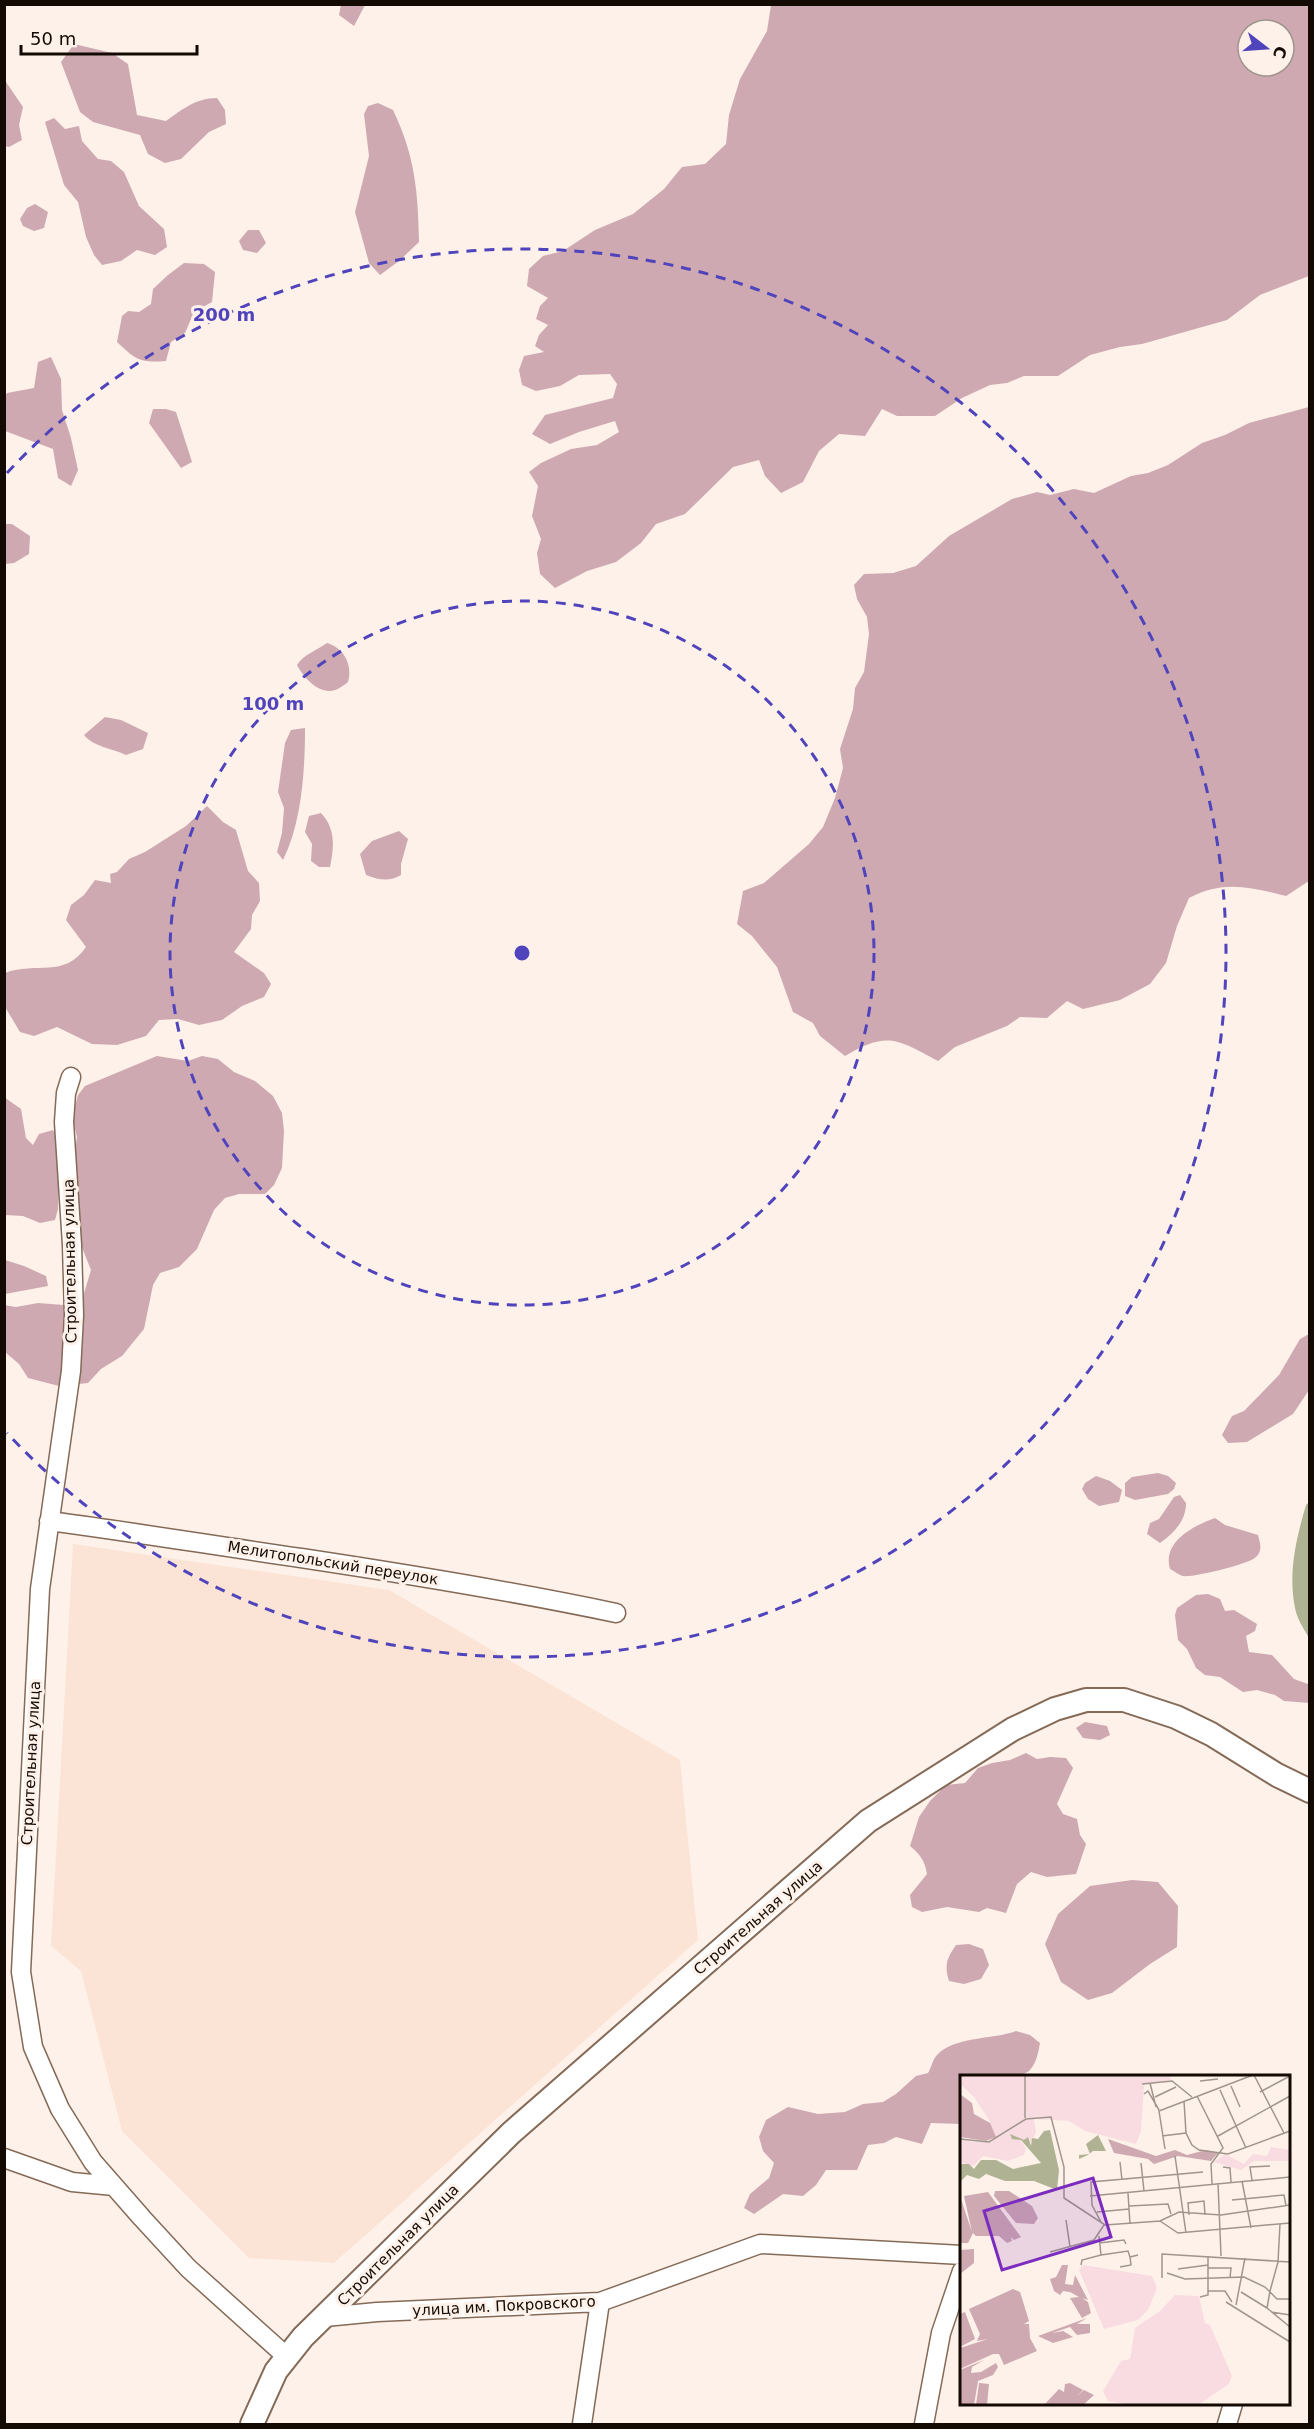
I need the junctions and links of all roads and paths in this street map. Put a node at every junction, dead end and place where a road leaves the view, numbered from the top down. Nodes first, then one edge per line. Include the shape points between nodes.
1 (70, 1077) dead end
2 (49, 1521) junction
3 (616, 1613) dead end
4 (1310, 1791) edge
5 (4, 2158) edge
6 (114, 2186) junction
7 (960, 2255) edge
8 (960, 2277) edge
9 (600, 2302) junction
10 (325, 2317) junction
11 (286, 2356) junction
12 (1232, 2405) edge
13 (252, 2424) edge
14 (582, 2424) edge
15 (924, 2424) edge
16 (1227, 2424) edge

1 - 2 street, Строительная улица via 64,1122 74,1315 71,1371
2 - 3 street, Мелитопольский переулок via 417,1576
2 - 6 street, Строительная улица via 40,1589 21,1972 33,2047 55,2099 93,2162
4 - 10 street, Строительная улица via 1194,1725 1124,1700 1086,1700 1055,1709 1013,1729 868,1821 511,2133
5 - 6 street via 72,2182
6 - 11 street, Строительная улица via 188,2268
7 - 9 street, улица им. Покровского via 760,2244
8 - 15 street via 941,2333
9 - 10 street, улица им. Покровского
9 - 14 street
10 - 11 street, Строительная улица
11 - 13 street, Строительная улица
12 - 16 street

